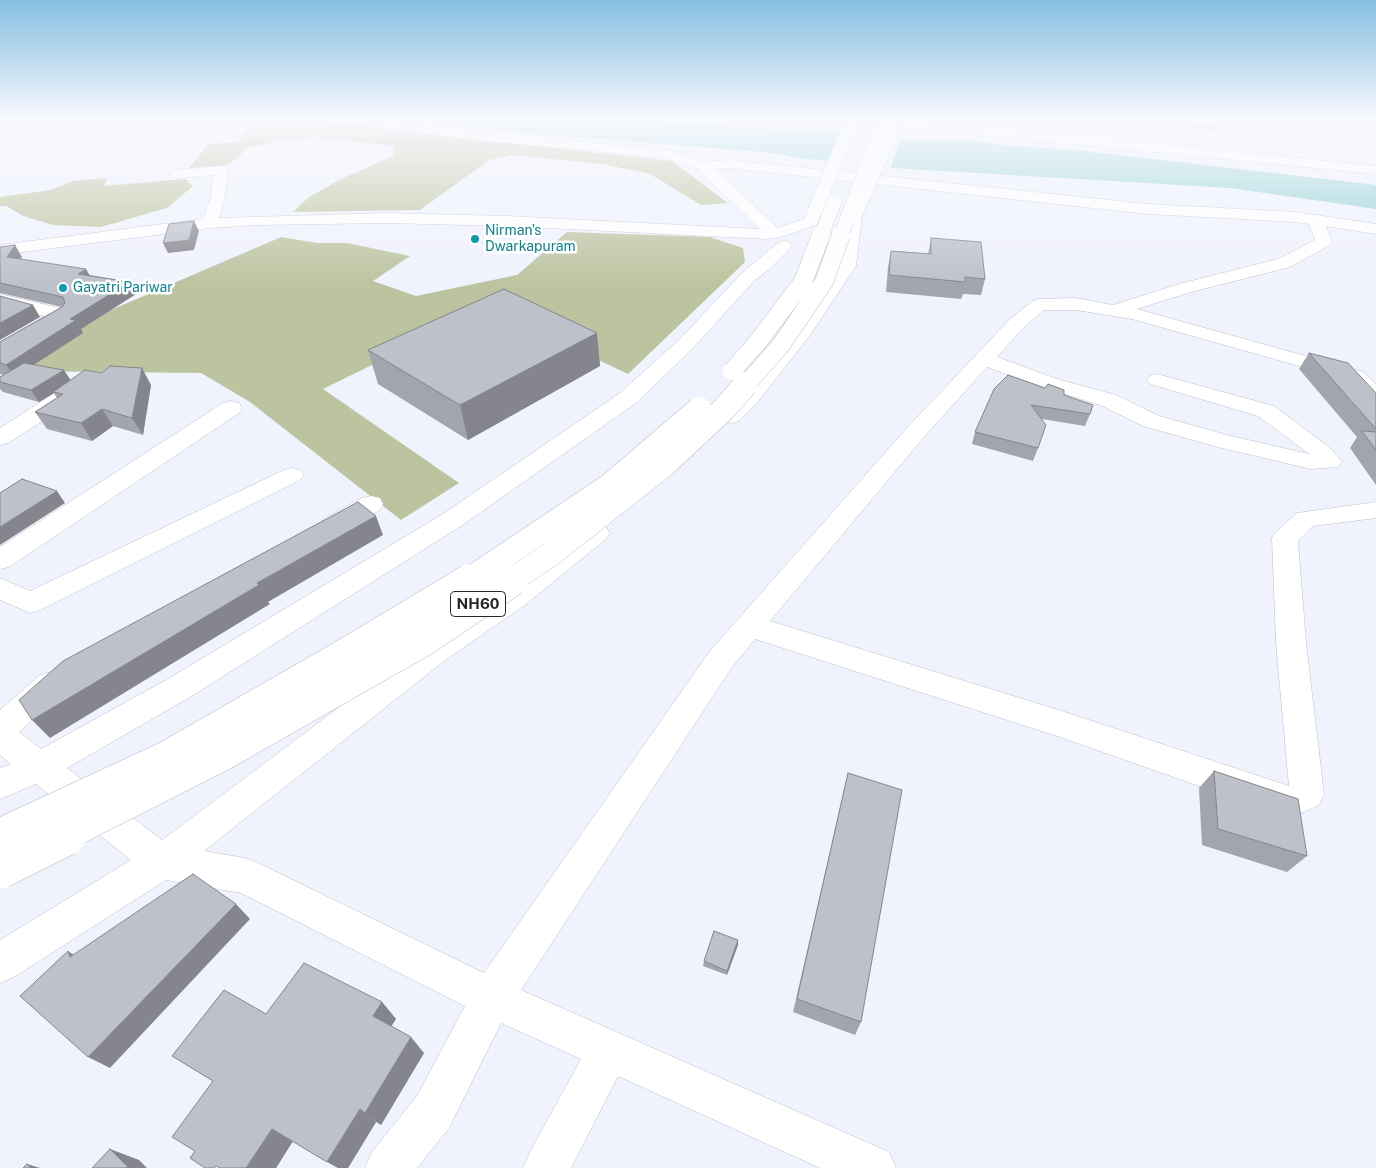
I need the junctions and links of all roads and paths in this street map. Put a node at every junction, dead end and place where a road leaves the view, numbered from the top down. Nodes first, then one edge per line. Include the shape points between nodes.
1 (220, 175) edge
2 (709, 175) edge
3 (827, 175) edge
4 (829, 175) edge
5 (847, 175) edge
6 (869, 175) edge
7 (871, 175) edge
8 (1316, 220) junction
9 (210, 223) junction
10 (1376, 229) edge
11 (717, 230) junction
12 (761, 246) junction
13 (0, 250) edge
14 (0, 299) edge
15 (1113, 310) junction
16 (0, 350) edge
17 (983, 359) junction
18 (1157, 380) dead end
19 (83, 386) edge
20 (1376, 396) edge
21 (231, 408) dead end
22 (0, 438) edge
23 (292, 475) dead end
24 (371, 504) dead end
25 (1376, 510) edge
26 (310, 538) edge
27 (0, 560) edge
28 (0, 588) edge
29 (749, 626) junction
30 (67, 670) edge
31 (0, 729) edge
32 (0, 736) edge
33 (41, 766) junction
34 (0, 784) edge
35 (0, 834) edge
36 (162, 862) junction
37 (0, 868) edge
38 (0, 963) edge
39 (492, 998) junction
40 (610, 1050) junction
41 (388, 1168) edge
42 (546, 1168) edge
43 (873, 1168) edge

1 - 9 main road
2 - 12 main road
3 - 8 main road via 1148,209
4 - 12 main road, bridge via 810,222
5 - 35 main road, NH60, bridge via 803,282 757,343 699,408 609,486 466,582 168,756
6 - 37 main road, NH60, bridge via 824,282 781,345 725,408 664,465 551,554 426,639 219,757
7 - 36 main road, bridge via 854,218 847,266 804,330 747,400 678,467 515,598 433,653
8 - 10 main road
8 - 15 main road via 1324,242 1284,262
9 - 11 main road via 386,218
9 - 13 main road
11 - 12 main road
11 - 12 main road
12 - 33 main road via 687,344 628,398 452,520 179,688
14 - 16 main road via 61,314
15 - 17 main road via 1076,304 1039,305
15 - 20 main road via 1356,376
17 - 18 main road via 1108,400 1151,421 1311,462 1330,462 1266,411
17 - 29 main road
19 - 22 main road
21 - 27 main road
23 - 28 main road via 30,602
24 - 26 main road
25 - 29 main road via 1306,519 1285,538 1291,643 1307,794 1290,802 1062,724
29 - 39 main road via 721,659
30 - 31 main road
32 - 33 main road
33 - 34 main road
33 - 36 main road
36 - 38 main road
36 - 39 main road via 245,876
39 - 40 main road
39 - 41 main road via 432,1112
40 - 42 main road
40 - 43 main road

